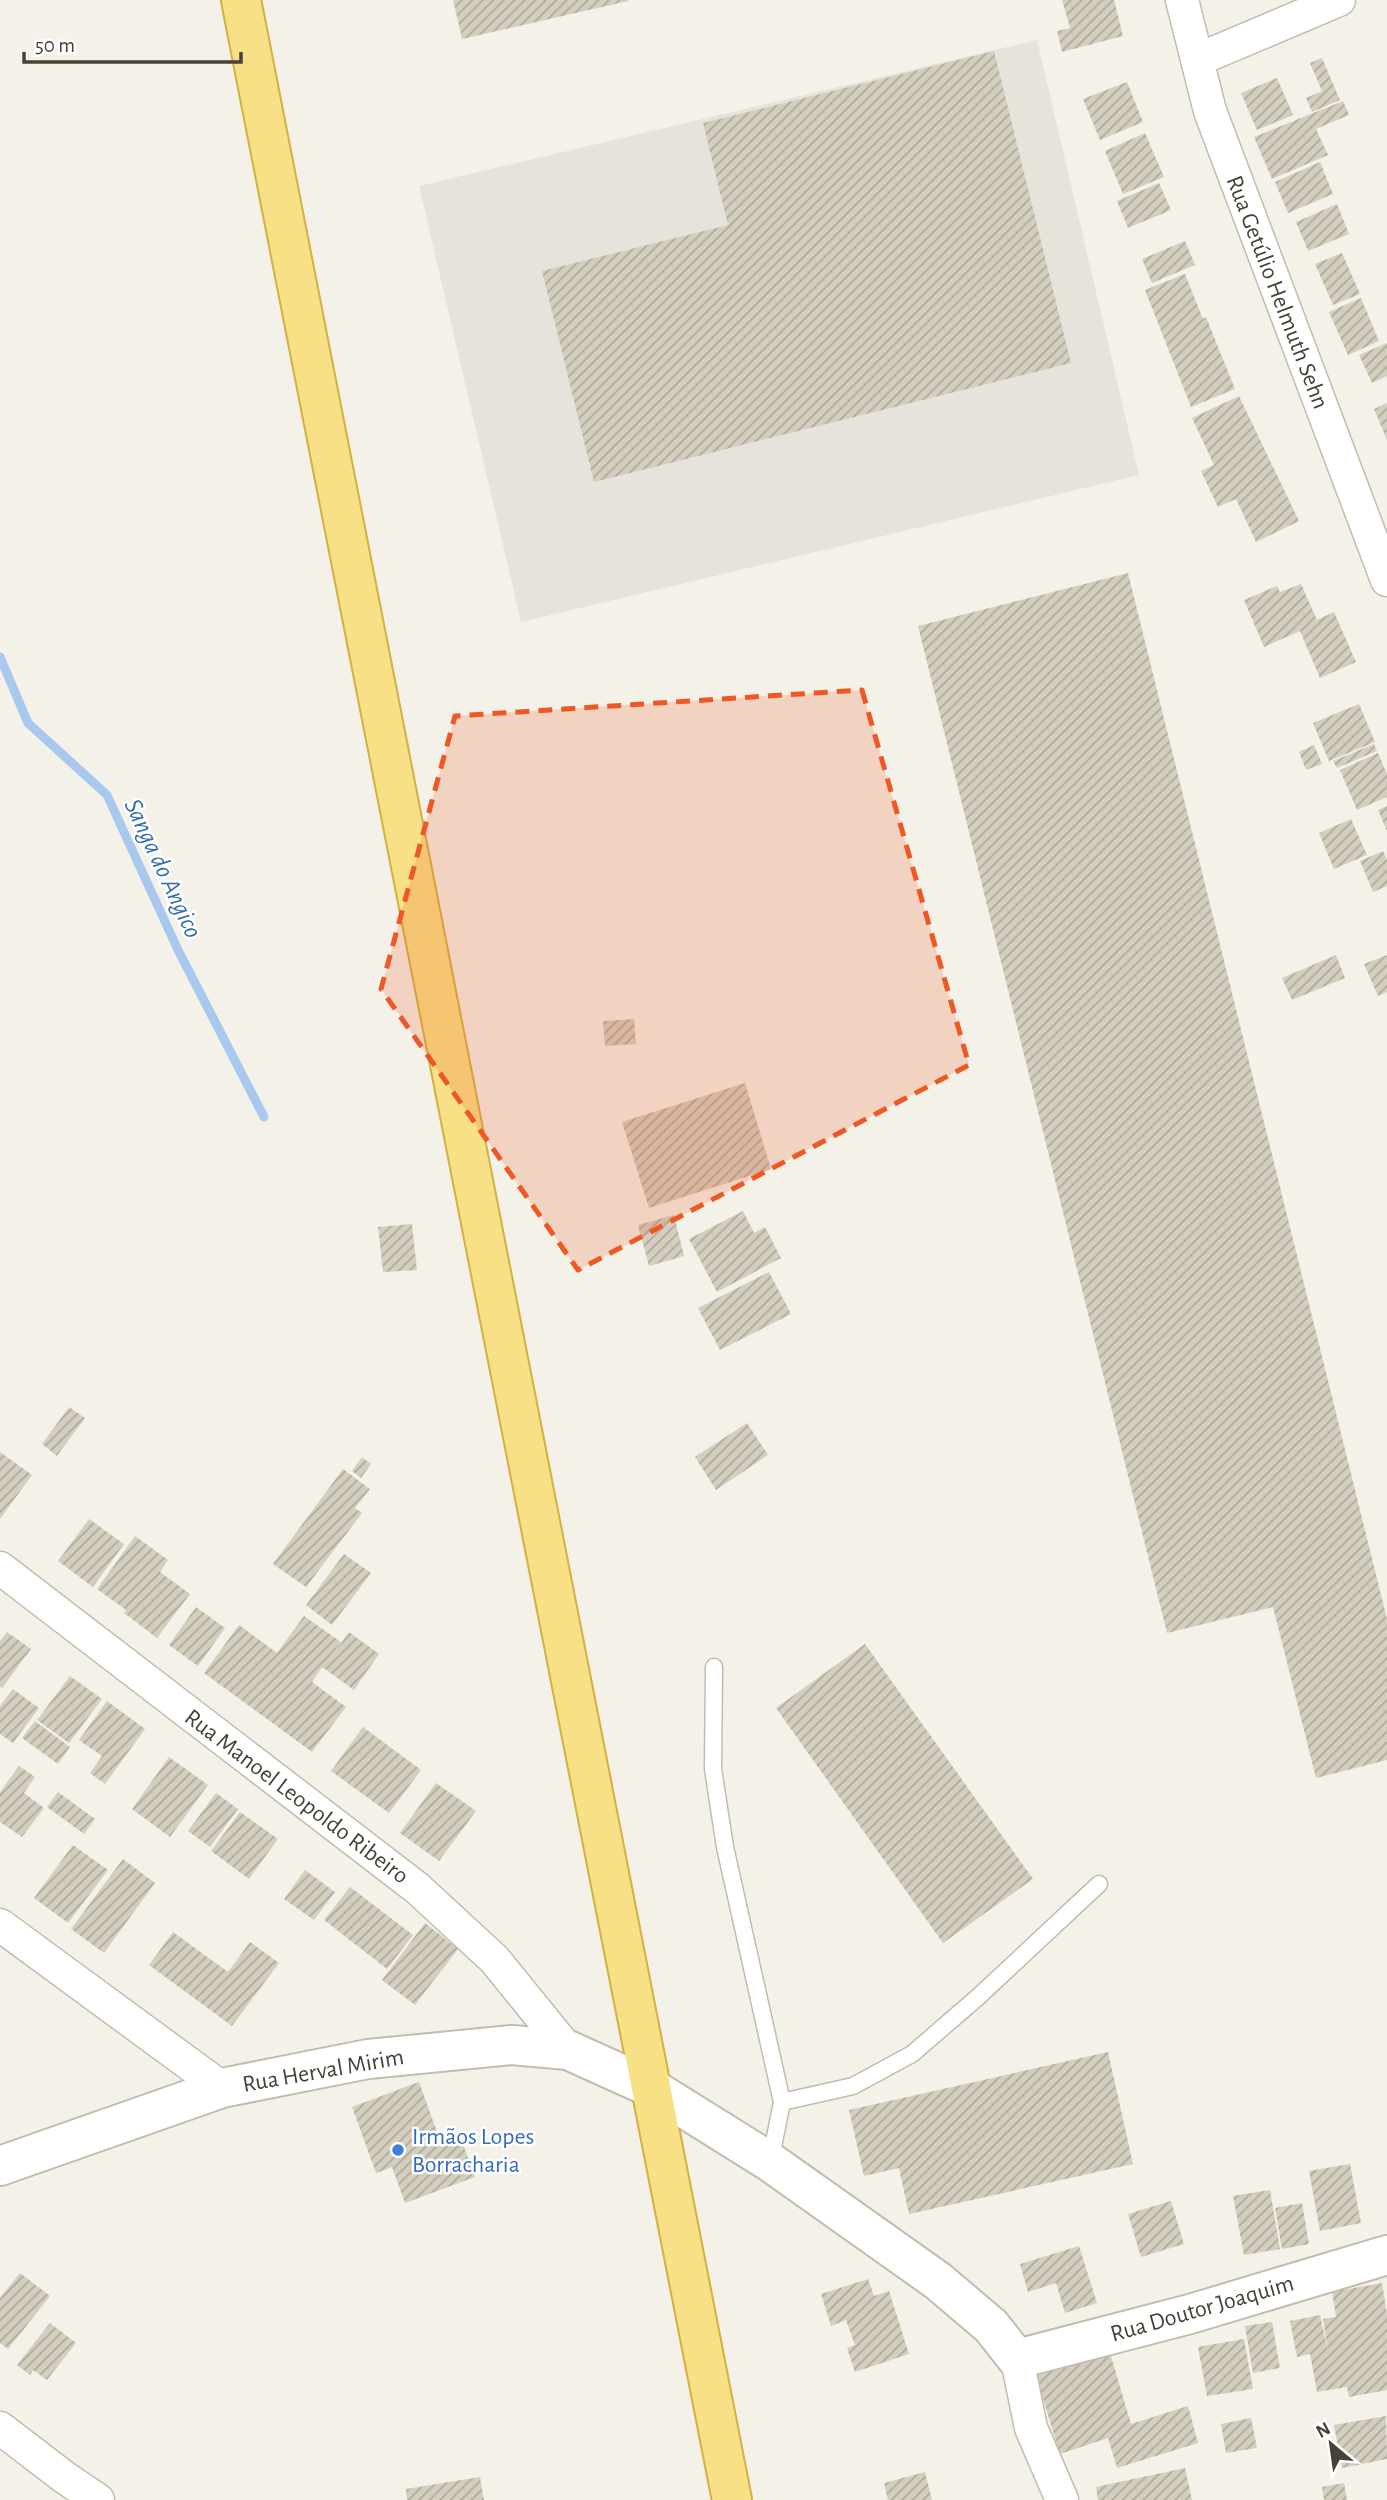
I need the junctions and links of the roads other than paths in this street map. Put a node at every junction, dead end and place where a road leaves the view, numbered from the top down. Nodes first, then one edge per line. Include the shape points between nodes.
1 (242, 0) edge
2 (1182, 0) edge
3 (1339, 0) edge
4 (1197, 60) junction
5 (1383, 560) edge
6 (0, 1568) edge
7 (714, 1667) dead end
8 (1099, 1884) dead end
9 (0, 1925) edge
10 (568, 2050) junction
11 (650, 2087) junction
12 (222, 2088) junction
13 (782, 2102) junction
14 (770, 2162) junction
15 (0, 2166) edge
16 (1387, 2255) edge
17 (1017, 2359) junction
18 (0, 2428) edge
19 (98, 2500) edge
20 (732, 2500) edge
21 (1062, 2500) edge

1 - 11 highway
2 - 4 street, Rua Getúlio Helmuth Sehn
3 - 4 street
4 - 5 street, Rua Getúlio Helmuth Sehn via 1210,111
6 - 10 street, Rua Manoel Leopoldo Ribeiro via 417,1888 494,1959
7 - 13 lane via 713,1769 724,1847
8 - 13 lane via 912,2054 853,2086
9 - 12 street
10 - 11 street, Rua Herval Mirim
10 - 12 street, Rua Herval Mirim via 512,2045 368,2059
11 - 14 street, Rua Herval Mirim
11 - 20 highway
12 - 15 street, Rua Herval Mirim
13 - 14 lane
14 - 17 street, Rua Herval Mirim via 938,2281 991,2326
16 - 17 street, Rua Doutor Joaquim
17 - 21 street via 1031,2428
18 - 19 street

